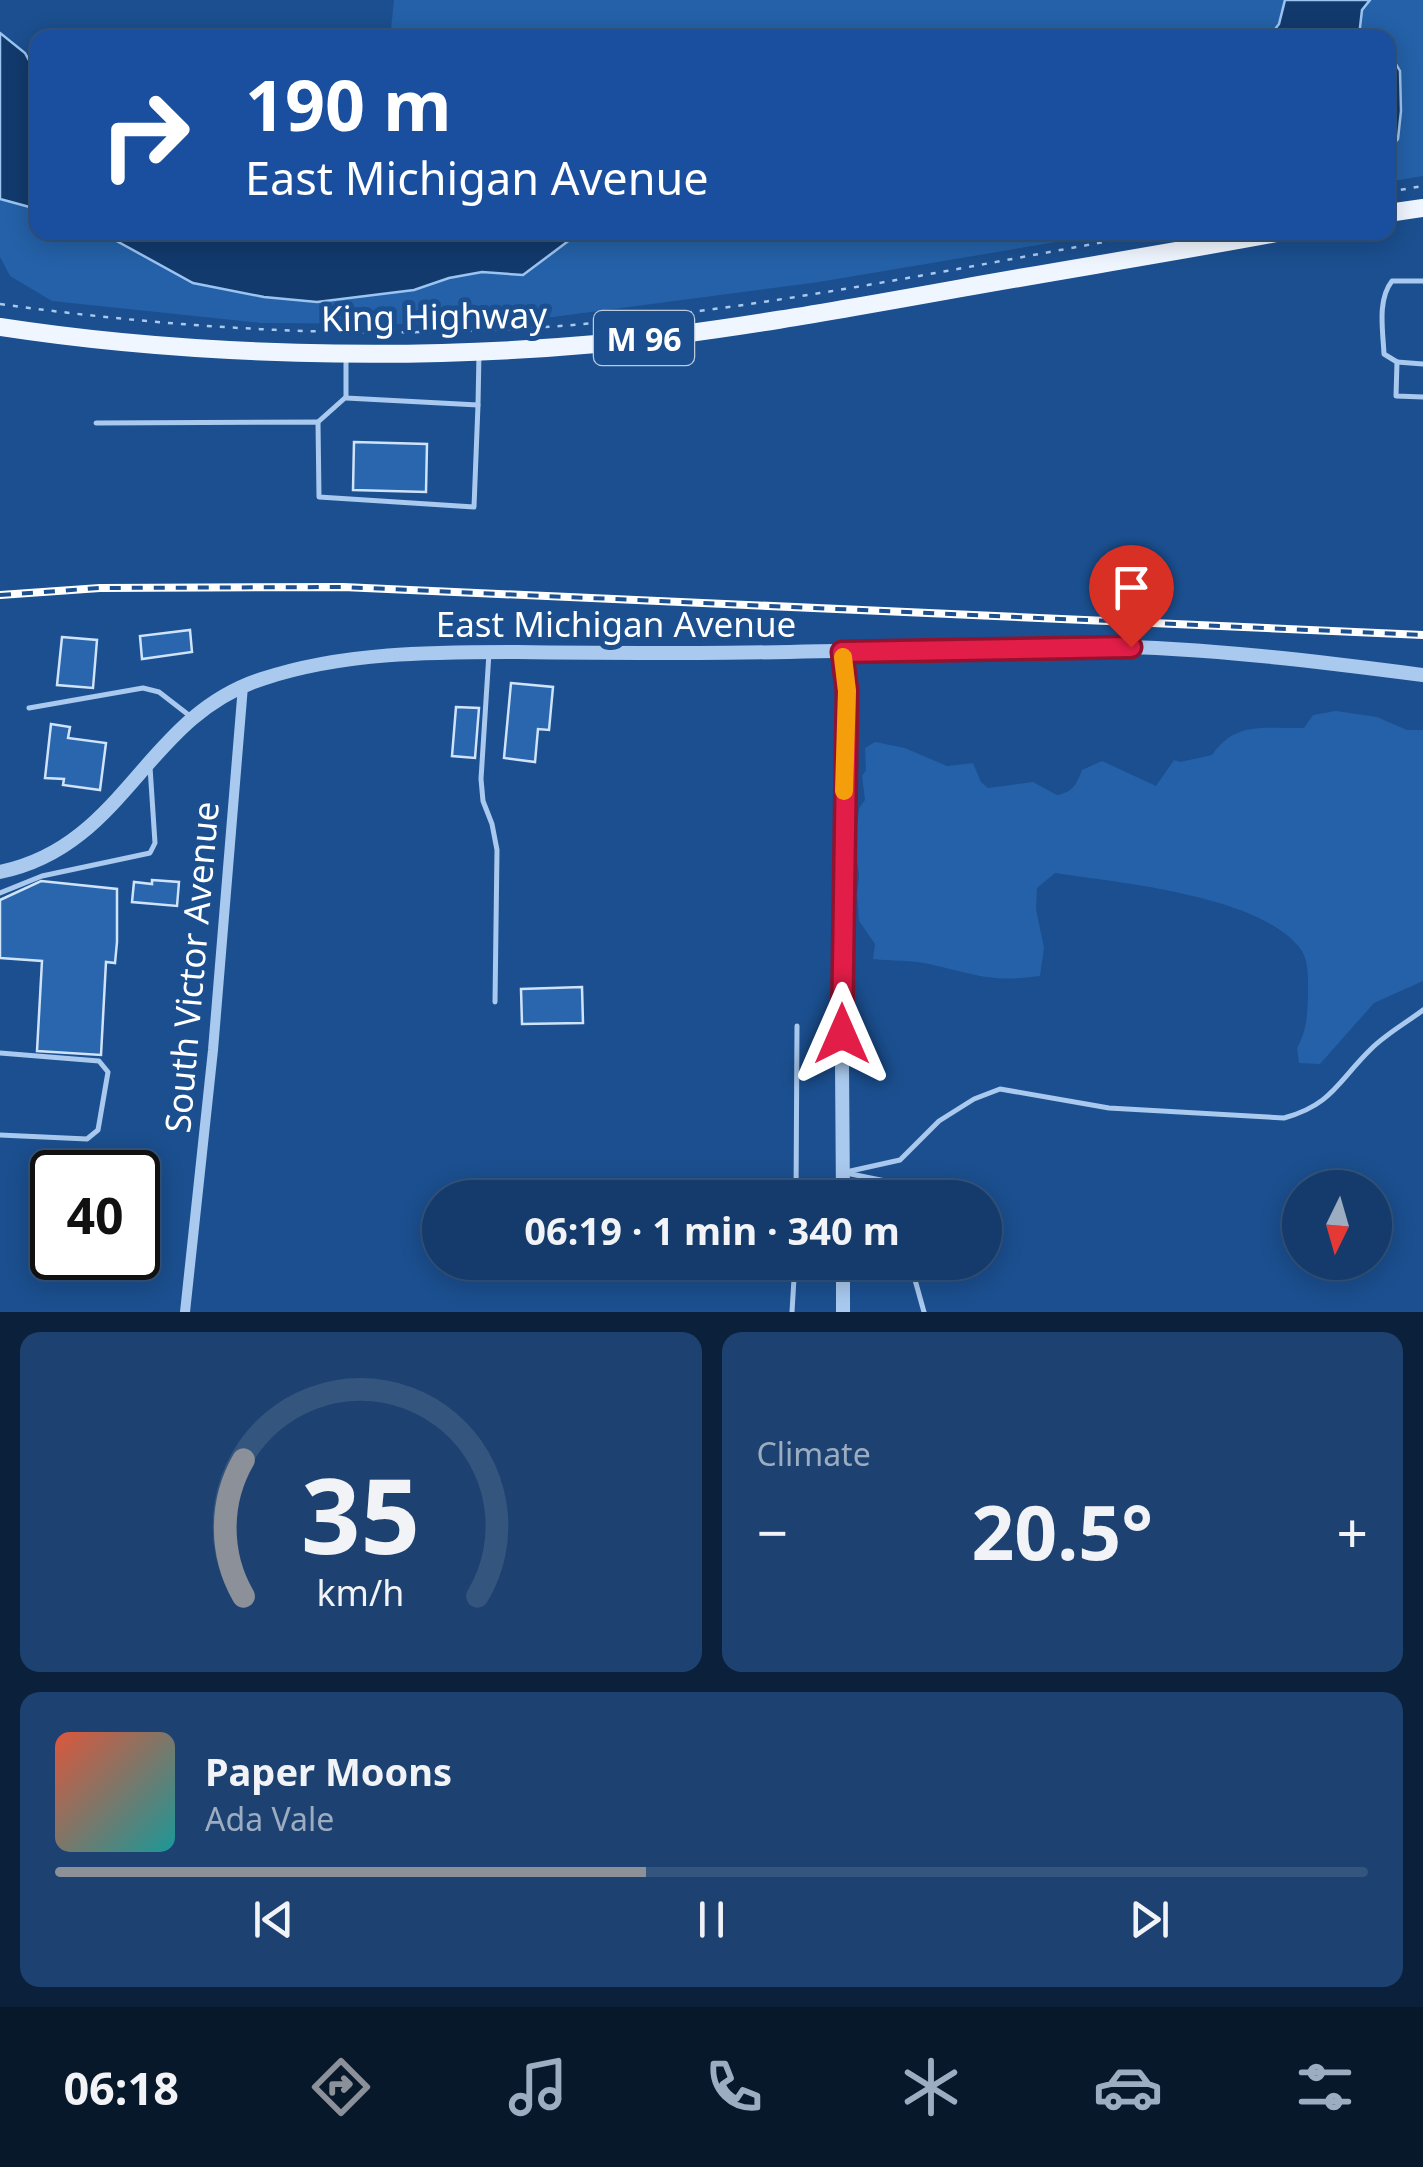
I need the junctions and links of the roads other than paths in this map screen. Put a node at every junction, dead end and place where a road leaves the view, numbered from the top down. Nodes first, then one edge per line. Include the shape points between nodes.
1 (1423, 208) edge
2 (1395, 213) edge
3 (1235, 240) edge
4 (1423, 281) edge
5 (0, 327) edge
6 (478, 350) junction
7 (346, 352) junction
8 (1397, 362) junction
9 (1423, 364) edge
10 (346, 397) junction
11 (1423, 397) edge
12 (478, 405) junction
13 (318, 422) junction
14 (96, 423) dead end
15 (489, 652) junction
16 (842, 652) junction
17 (1423, 675) edge
18 (243, 686) junction
19 (29, 708) dead end
20 (192, 718) junction
21 (149, 759) junction
22 (0, 872) edge
23 (0, 892) edge
24 (495, 1002) dead end
25 (1423, 1010) edge
26 (797, 1026) dead end
27 (0, 1053) edge
28 (0, 1135) edge
29 (843, 1173) junction
30 (796, 1180) edge
31 (843, 1180) edge
32 (879, 1180) edge
33 (793, 1280) edge
34 (842, 1280) edge
35 (915, 1280) edge
36 (185, 1312) edge
37 (792, 1312) edge
38 (842, 1312) edge
39 (924, 1312) edge

1 - 2 main road
3 - 6 main road, King Highway / M 96 via 689,332
4 - 8 lane via 1392,281 1386,288 1384,354
5 - 7 main road, King Highway / M 96
6 - 7 main road, King Highway / M 96
6 - 12 lane
7 - 10 lane
8 - 9 lane
8 - 11 lane via 1396,396
10 - 12 lane
10 - 13 lane
12 - 13 lane via 474,507 319,497
13 - 14 lane
15 - 16 street, East Michigan Avenue
15 - 18 street, East Michigan Avenue via 327,663
15 - 24 lane via 481,779 498,850
16 - 17 street, East Michigan Avenue via 1148,648
16 - 29 street
18 - 20 street, East Michigan Avenue
18 - 36 street, South Victor Avenue
19 - 20 lane via 143,688
20 - 21 street, East Michigan Avenue
21 - 22 street, East Michigan Avenue via 97,824 40,859
21 - 23 lane via 155,842 150,853
25 - 29 lane via 1372,1047 1311,1111 1284,1118 1109,1108 1000,1089 939,1121 900,1160
26 - 30 lane
27 - 28 lane via 99,1061 108,1072 98,1130 87,1139
29 - 31 street
29 - 32 lane
33 - 37 lane
34 - 38 street
35 - 39 lane

